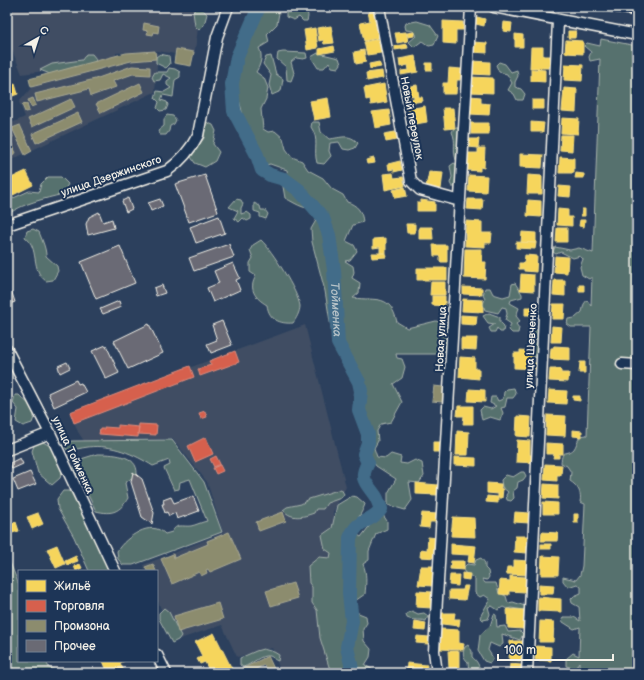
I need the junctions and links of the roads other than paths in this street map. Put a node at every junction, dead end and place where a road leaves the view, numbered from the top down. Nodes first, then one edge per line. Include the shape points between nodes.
1 (228, 7) edge
2 (379, 7) edge
3 (471, 7) edge
4 (494, 7) edge
5 (558, 21) junction
6 (637, 35) edge
7 (460, 201) junction
8 (7, 225) edge
9 (7, 350) edge
10 (622, 364) dead end
11 (637, 365) edge
12 (50, 434) junction
13 (7, 450) edge
14 (115, 570) edge
15 (158, 657) edge
16 (166, 673) edge
17 (437, 673) edge
18 (527, 673) edge

1 - 8 street, улица Дзержинского via 217,37 198,135 181,161 167,171
2 - 7 street, Новый переулок via 411,181 420,190
3 - 7 street, Новая улица
4 - 5 street
5 - 6 street
5 - 18 street, улица Шевченко
7 - 17 street, Новая улица via 434,651
9 - 12 street, улица Тойменка
10 - 11 street
12 - 13 street
12 - 14 street, улица Тойменка
15 - 16 street

